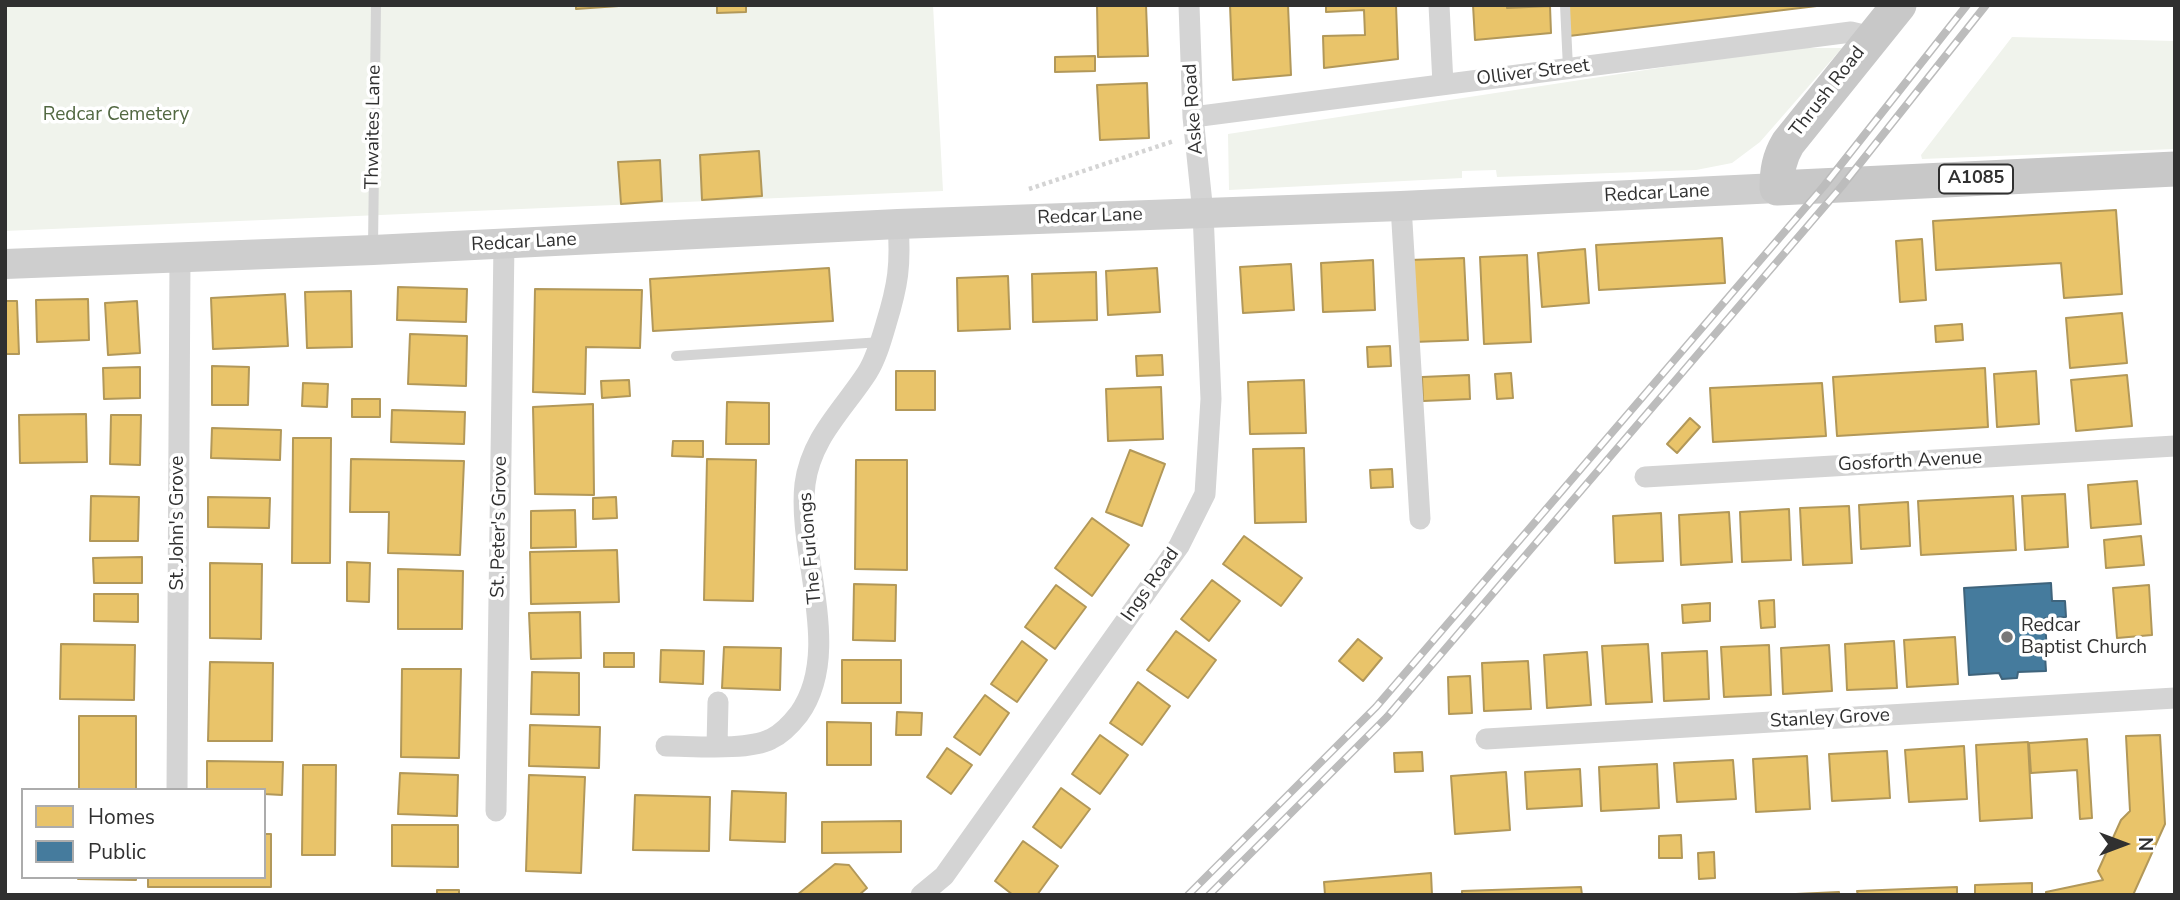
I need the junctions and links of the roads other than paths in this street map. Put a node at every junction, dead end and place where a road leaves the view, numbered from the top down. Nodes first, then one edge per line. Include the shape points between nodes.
1 (376, 5) edge
2 (1189, 5) edge
3 (1439, 5) edge
4 (1565, 5) edge
5 (1899, 5) edge
6 (1862, 34) junction
7 (1568, 68) junction
8 (1443, 84) junction
9 (1194, 126) junction
10 (2175, 169) edge
11 (1777, 188) junction
12 (1401, 206) junction
13 (1203, 213) junction
14 (898, 225) junction
15 (504, 243) junction
16 (373, 250) junction
17 (180, 257) junction
18 (5, 264) edge
19 (881, 342) junction
20 (676, 356) dead end
21 (2175, 446) edge
22 (1646, 477) dead end
23 (1420, 519) dead end
24 (2175, 698) edge
25 (718, 702) dead end
26 (1486, 739) dead end
27 (666, 746) dead end
28 (717, 746) junction
29 (177, 788) edge
30 (496, 811) dead end
31 (921, 895) edge

1 - 16 lane, Thwaites Lane
2 - 9 street, Aske Road
3 - 8 street
4 - 7 lane
5 - 6 main road, Thrush Road
6 - 7 street, Olliver Street
6 - 11 main road, Thrush Road via 1781,155
7 - 8 street, Olliver Street
8 - 9 street, Olliver Street
9 - 13 street, Aske Road
10 - 11 main road, Redcar Lane / A1085
11 - 12 main road, Redcar Lane
12 - 13 main road, Redcar Lane
12 - 23 street
13 - 14 main road, Redcar Lane
13 - 31 street, Ings Road via 1211,399 1205,494 1179,546 943,876
14 - 15 main road, Redcar Lane
14 - 19 street, The Furlongs via 897,287
15 - 16 main road, Redcar Lane
15 - 30 street, St. Peter's Grove
16 - 17 main road, Redcar Lane
17 - 18 main road, Redcar Lane
17 - 29 street, St. John's Grove
19 - 20 lane
19 - 28 street, The Furlongs via 868,372 823,432 806,482 804,511 818,650 813,687 799,715 772,739
21 - 22 street, Gosforth Avenue
24 - 26 street, Stanley Grove
25 - 28 street
27 - 28 street, The Furlongs

